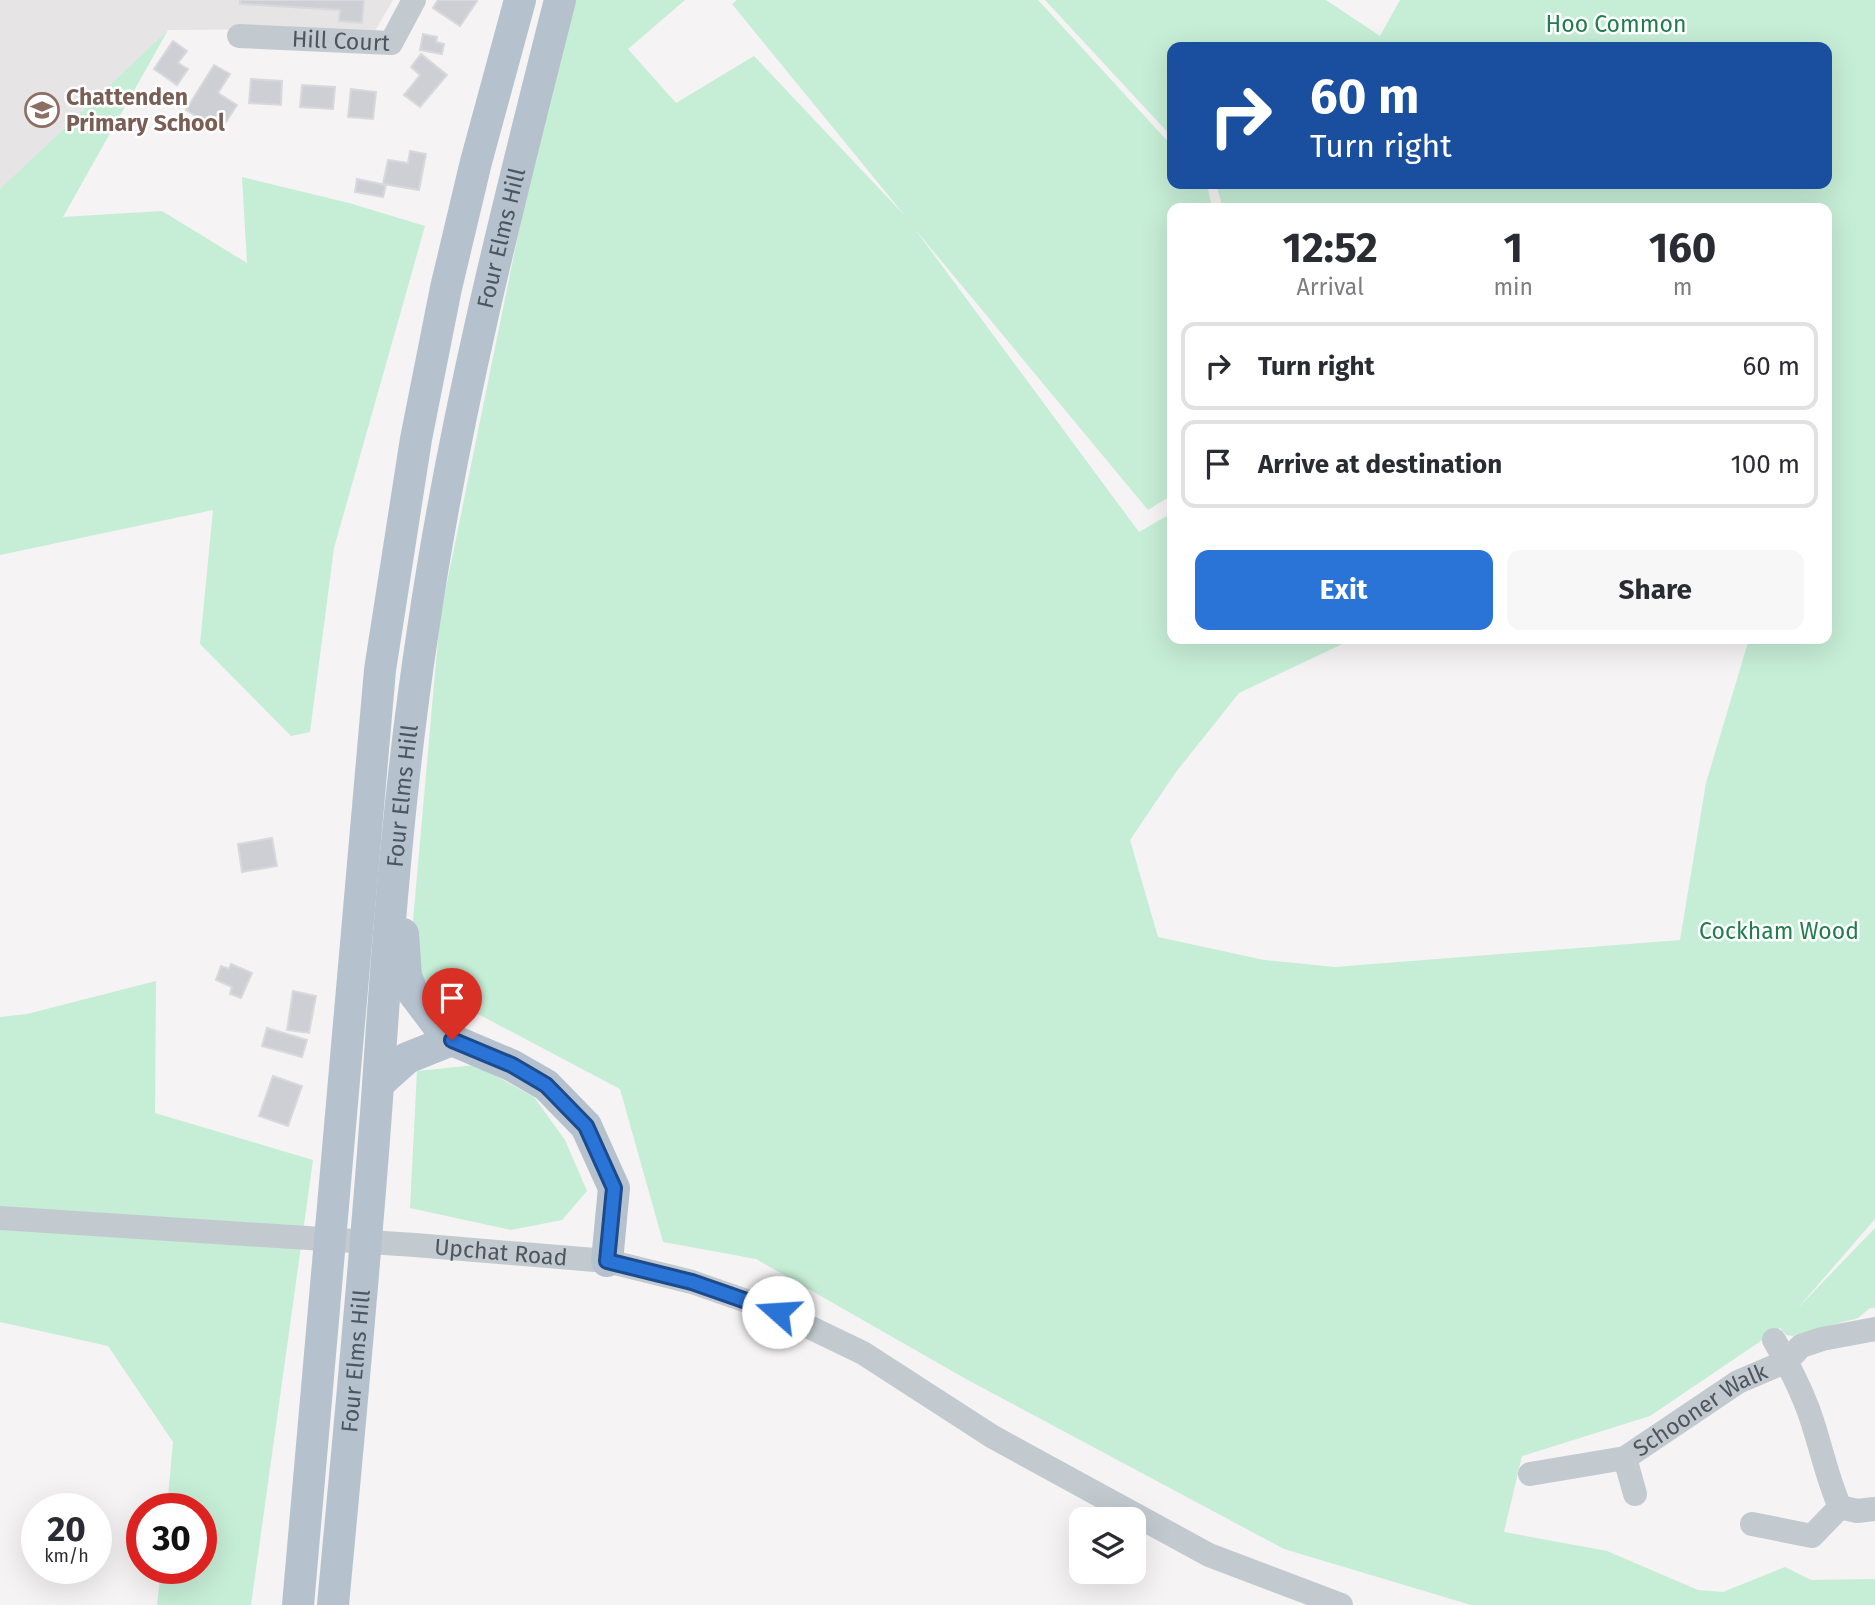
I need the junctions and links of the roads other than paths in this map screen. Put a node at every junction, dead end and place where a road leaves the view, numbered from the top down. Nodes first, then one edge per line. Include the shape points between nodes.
1 (414, 0) edge
2 (520, 0) edge
3 (560, 0) edge
4 (239, 36) dead end
5 (396, 863) junction
6 (452, 1040) junction
7 (378, 1084) junction
8 (0, 1218) edge
9 (607, 1261) junction
10 (1875, 1329) edge
11 (1780, 1351) junction
12 (1625, 1458) junction
13 (1530, 1474) dead end
14 (1635, 1494) dead end
15 (1840, 1507) junction
16 (1875, 1509) edge
17 (1752, 1524) dead end
18 (298, 1605) edge
19 (333, 1605) edge
20 (1341, 1605) edge

1 - 4 street, Hill Court via 391,43
2 - 18 main road, Four Elms Hill via 446,288 416,439 380,670
3 - 5 main road, Four Elms Hill via 487,295 440,520 422,632
5 - 6 main road via 406,976 420,1004
5 - 7 main road, Four Elms Hill
6 - 7 main road via 407,1058
6 - 9 main road via 546,1085 586,1126 614,1188
7 - 19 main road, Four Elms Hill
8 - 9 street, Upchat Road
9 - 20 street, Upchat Road via 692,1282 778,1312 863,1353 993,1437 1209,1555
10 - 11 street
11 - 12 street, Schooner Walk
11 - 15 street, Schooner Walk via 1807,1408
12 - 13 street, Schooner Walk
12 - 14 street
15 - 16 street
15 - 17 street via 1812,1536

